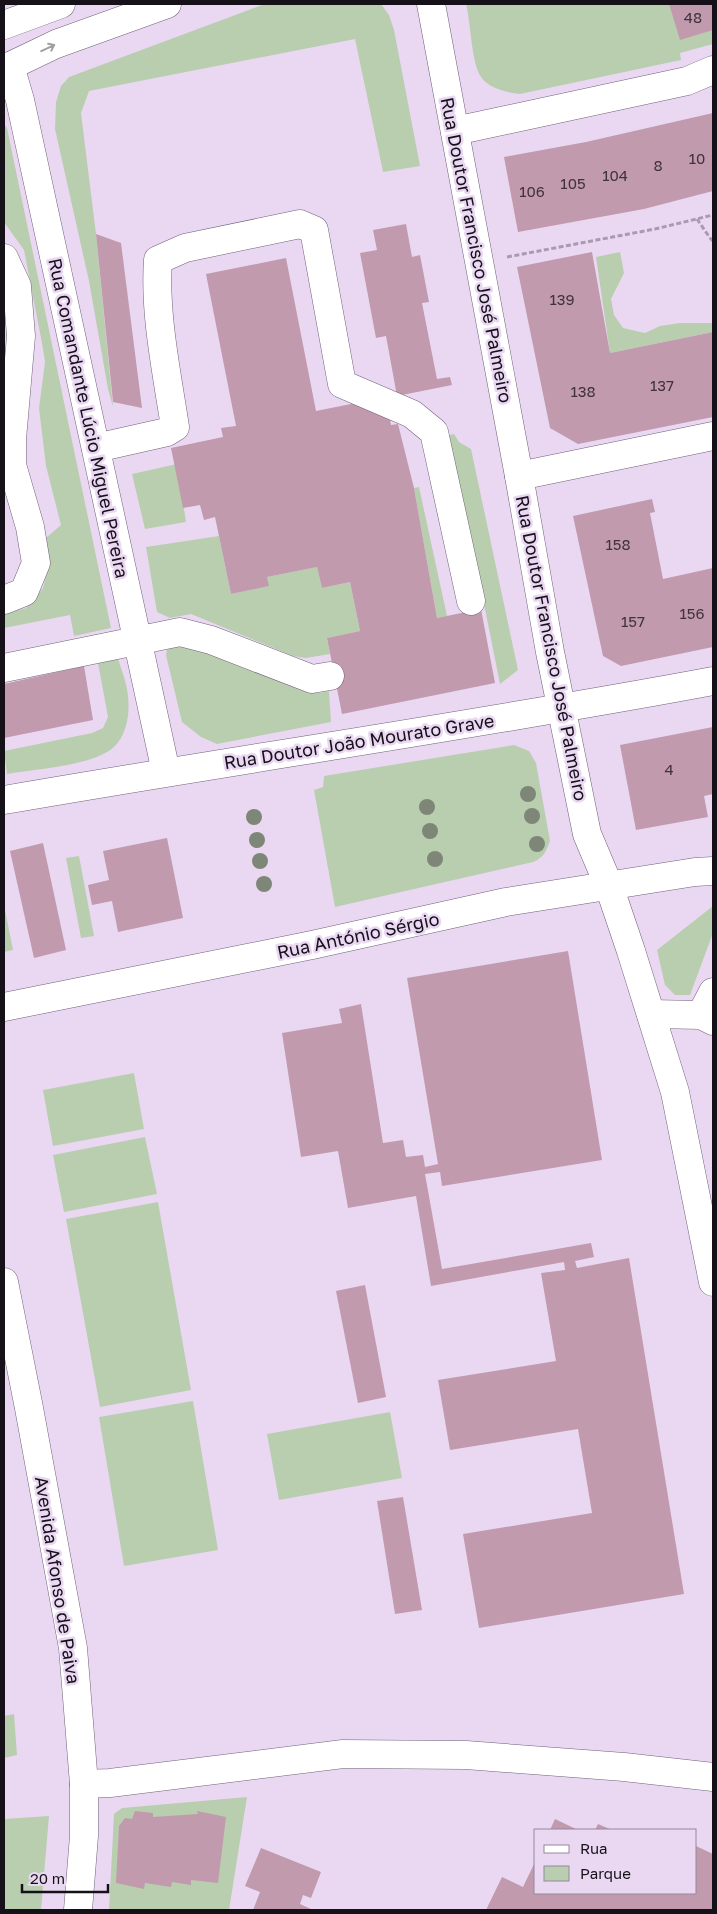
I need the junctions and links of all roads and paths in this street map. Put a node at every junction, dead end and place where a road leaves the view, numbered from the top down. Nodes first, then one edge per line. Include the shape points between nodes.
1 (61, 4) edge
2 (167, 4) edge
3 (431, 4) edge
4 (4, 25) edge
5 (7, 67) edge
6 (713, 70) edge
7 (455, 131) junction
8 (713, 215) edge
9 (697, 219) junction
10 (713, 241) edge
11 (4, 258) edge
12 (480, 262) junction
13 (713, 436) edge
14 (96, 448) junction
15 (519, 476) junction
16 (11, 489) edge
17 (4, 600) edge
18 (471, 601) dead end
19 (138, 641) junction
20 (4, 668) edge
21 (330, 676) dead end
22 (713, 681) edge
23 (562, 708) junction
24 (166, 772) junction
25 (4, 800) edge
26 (713, 871) edge
27 (608, 886) junction
28 (4, 1007) edge
29 (709, 1009) edge
30 (651, 1014) junction
31 (4, 1282) edge
32 (713, 1282) edge
33 (713, 1777) edge
34 (84, 1784) junction
35 (78, 1910) edge

1 - 4 street
5 -> 2 street via 56,44
3 - 7 street, Rua Doutor Francisco José Palmeiro
5 - 14 street, Rua Comandante Lúcio Miguel Pereira via 20,100
6 - 7 street via 687,81
7 - 12 street, Rua Doutor Francisco José Palmeiro
8 - 9 path
9 - 10 path
9 - 12 path
11 - 16 street via 17,286 21,336
12 - 15 street, Rua Doutor Francisco José Palmeiro
13 - 15 street
14 - 18 street via 167,432 175,427 162,335 158,260 185,248 300,224 314,230 342,384 412,414 434,432
14 - 19 street, Rua Comandante Lúcio Miguel Pereira
15 - 23 street, Rua Doutor Francisco José Palmeiro
16 - 17 street via 30,527 36,562 24,592
19 - 20 street
19 - 21 street via 180,632 211,640 312,679
19 - 24 street, Rua Comandante Lúcio Miguel Pereira
22 - 23 street, Rua Doutor João Mourato Grave
23 - 24 street, Rua Doutor João Mourato Grave
23 - 27 street, Rua Doutor Francisco José Palmeiro via 588,834
24 - 25 street, Rua Doutor João Mourato Grave
26 - 27 street, Rua António Sérgio
27 - 28 street, Rua António Sérgio via 506,902 312,946
27 - 30 street, Rua Doutor Francisco José Palmeiro
29 - 30 street
30 - 32 street, Rua Doutor Francisco José Palmeiro via 675,1092
31 - 34 street, Avenida Afonso de Paiva via 72,1648
33 - 34 street via 466,1756 343,1754
34 - 35 street, Avenida Afonso de Paiva

